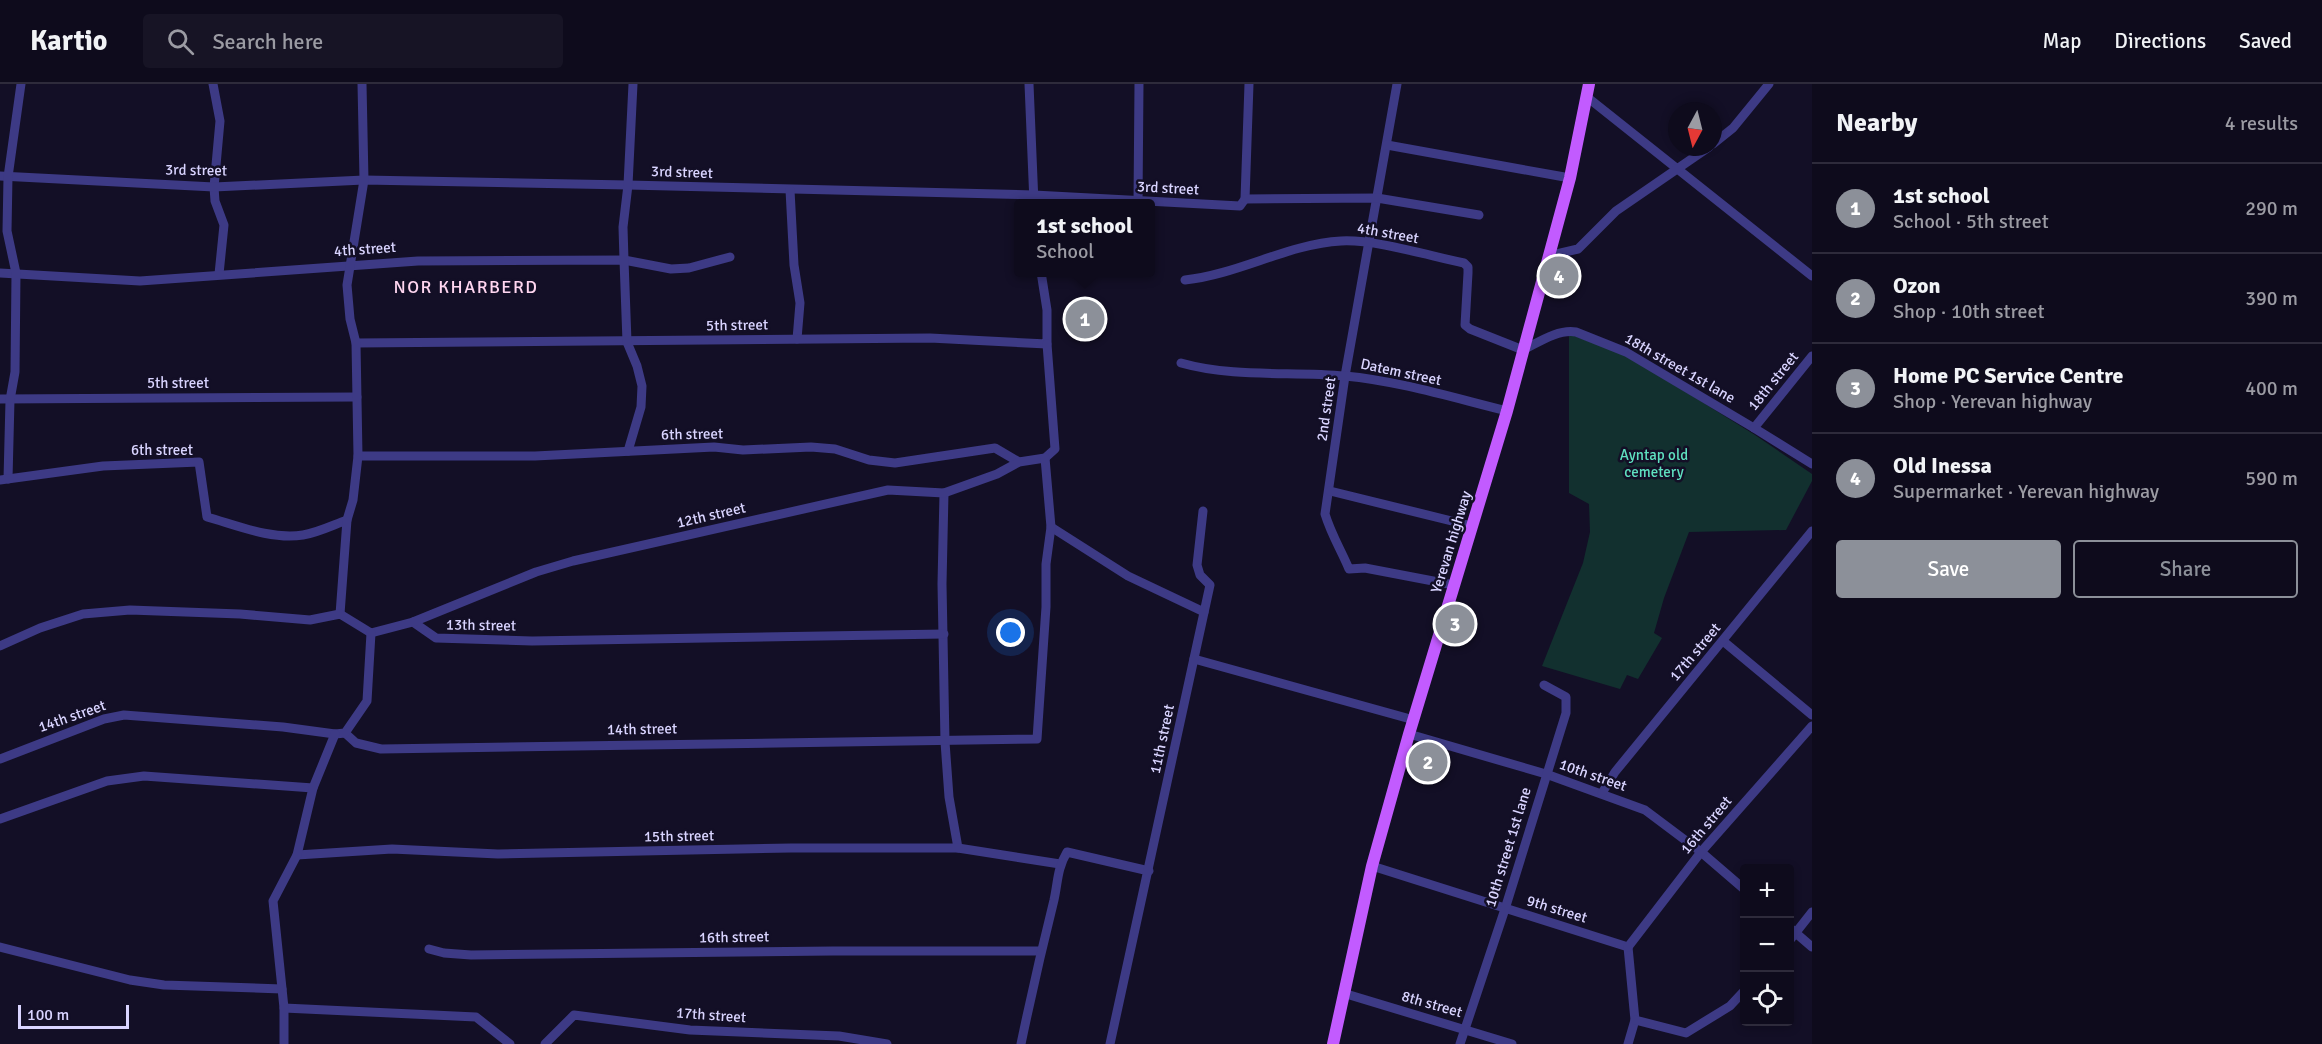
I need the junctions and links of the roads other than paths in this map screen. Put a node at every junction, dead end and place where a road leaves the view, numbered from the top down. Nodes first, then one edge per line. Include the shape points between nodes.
1 (21, 84) edge
2 (213, 84) edge
3 (362, 84) edge
4 (633, 84) edge
5 (1029, 84) edge
6 (1139, 84) edge
7 (1249, 84) edge
8 (1397, 84) edge
9 (1589, 84) edge
10 (1769, 84) edge
11 (1587, 97) junction
12 (1722, 137) edge
13 (1387, 144) junction
14 (1697, 156) edge
15 (1679, 170) junction
16 (4, 176) edge
17 (1570, 178) junction
18 (364, 180) junction
19 (628, 185) junction
20 (213, 187) junction
21 (790, 190) junction
22 (1377, 198) junction
23 (1034, 199) edge
24 (1138, 199) edge
25 (1245, 200) junction
26 (1155, 203) edge
27 (1479, 215) dead end
28 (1369, 243) junction
29 (1548, 256) junction
30 (730, 257) dead end
31 (624, 260) junction
32 (351, 265) junction
33 (0, 273) edge
34 (16, 273) junction
35 (219, 274) junction
36 (1812, 276) edge
37 (1042, 277) edge
38 (1185, 280) dead end
39 (797, 339) junction
40 (627, 342) junction
41 (356, 343) junction
42 (1047, 344) junction
43 (1523, 350) junction
44 (1812, 356) edge
45 (1181, 363) dead end
46 (1345, 376) junction
47 (357, 397) junction
48 (5, 400) edge
49 (1507, 411) junction
50 (1754, 428) junction
51 (628, 451) junction
52 (358, 456) junction
53 (1045, 458) junction
54 (1019, 462) junction
55 (1812, 464) edge
56 (4, 480) edge
57 (1330, 491) junction
58 (944, 493) junction
59 (1203, 511) dead end
60 (347, 520) junction
61 (1051, 526) junction
62 (1472, 526) junction
63 (1812, 531) edge
64 (1454, 585) junction
65 (1204, 612) junction
66 (340, 614) junction
67 (413, 622) junction
68 (371, 633) junction
69 (944, 634) junction
70 (1723, 642) junction
71 (0, 646) edge
72 (1194, 658) junction
73 (1544, 685) dead end
74 (1812, 715) edge
75 (1414, 720) junction
76 (1812, 726) edge
77 (345, 733) junction
78 (335, 734) junction
79 (1409, 734) junction
80 (945, 742) junction
81 (0, 759) edge
82 (1546, 774) junction
83 (313, 788) junction
84 (1602, 792) junction
85 (0, 819) edge
86 (958, 848) junction
87 (1701, 852) junction
88 (297, 855) junction
89 (1060, 864) junction
90 (1372, 866) junction
91 (1149, 871) junction
92 (1740, 886) edge
93 (1505, 909) junction
94 (1812, 912) edge
95 (1794, 932) edge
96 (1794, 935) edge
97 (0, 947) edge
98 (1628, 947) junction
99 (1812, 947) edge
100 (429, 949) dead end
101 (1040, 951) junction
102 (282, 989) junction
103 (1343, 993) junction
104 (1740, 995) edge
105 (284, 1008) junction
106 (1635, 1020) junction
107 (1464, 1029) junction
108 (284, 1044) edge
109 (510, 1044) edge
110 (545, 1044) edge
111 (887, 1044) edge
112 (1021, 1044) edge
113 (1110, 1044) edge
114 (1333, 1044) edge
115 (1460, 1044) edge
116 (1512, 1044) edge
117 (1628, 1044) edge

1 - 16 street
2 - 20 street via 220,121
3 - 18 street
4 - 19 street
5 - 23 street
6 - 24 street
7 - 25 street
8 - 13 street, 2nd street
9 - 11 main road, Yerevan highway
10 - 12 street
11 - 15 street
11 - 17 main road, Yerevan highway
13 - 17 street
13 - 22 street, 2nd street
14 - 15 street
15 - 29 street via 1616,211 1578,249
15 - 36 street
16 - 20 street, 3rd street
16 - 34 street via 7,231
17 - 29 main road, Yerevan highway
18 - 19 street, 3rd street
18 - 20 street, 3rd street
18 - 32 street
19 - 21 street, 3rd street
19 - 31 street
20 - 35 street via 224,225
21 - 23 street, 3rd street
21 - 39 street via 800,303
22 - 25 street
22 - 27 street
22 - 28 street, 2nd street
25 - 26 street, 3rd street via 1240,206
28 - 38 street, 4th street via 1343,240 1317,244 1210,278
28 - 43 street, 4th street via 1464,263 1468,267 1465,325
28 - 46 street, 2nd street
29 - 43 main road, Yerevan highway
30 - 31 street, 4th street via 671,269
31 - 32 street, 4th street
31 - 40 street
32 - 35 street, 4th street
32 - 41 street via 347,285
33 - 34 street, 4th street
34 - 35 street, 4th street via 140,281
34 - 48 street via 15,372
37 - 42 street
39 - 40 street, 5th street
39 - 42 street, 5th street via 930,338
40 - 41 street, 5th street
40 - 51 street via 642,386 641,407
41 - 47 street
42 - 53 street via 1056,449
43 - 49 main road, Yerevan highway
43 - 50 street, 18th street 1st lane via 1558,333 1576,332 1626,352
44 - 50 street, 18th street
45 - 46 street, Datem street via 1241,372
46 - 49 street, Datem street
46 - 57 street, 2nd street
47 - 48 street, 5th street
47 - 52 street
48 - 56 street
49 - 62 main road, Yerevan highway
50 - 55 street, 18th street
51 - 52 street, 6th street via 535,456
51 - 54 street, 6th street via 811,447 895,463 995,448
52 - 60 street
53 - 54 street, 12th street
53 - 61 street
54 - 58 street, 12th street
56 - 60 street, 6th street via 103,466 199,462 207,517 290,536 305,535
57 - 62 street
57 - 64 street, 2nd street via 1325,514 1349,569 1365,568
58 - 67 street, 12th street via 888,490 573,561
58 - 69 street
59 - 65 street, 11th street via 1197,565 1210,585
60 - 66 street
61 - 65 street via 1128,576
61 - 80 street, 14th street via 1037,739
62 - 64 main road, Yerevan highway
63 - 70 street, 17th street
64 - 75 main road, Yerevan highway
65 - 72 street, 11th street
66 - 68 street
66 - 71 street via 310,620 141,610 83,614
67 - 68 street
67 - 69 street, 13th street via 436,638 510,640
68 - 77 street via 367,701
69 - 80 street
70 - 74 street
70 - 84 street, 17th street
72 - 75 street
72 - 91 street, 11th street
73 - 82 street, 10th street 1st lane via 1566,697 1566,713
75 - 79 main road, Yerevan highway
76 - 87 street, 16th street
77 - 78 street, 14th street
77 - 80 street, 14th street via 356,744 381,749
78 - 81 street, 14th street via 124,715
78 - 83 street
79 - 82 street, 10th street
79 - 90 main road, Yerevan highway
80 - 86 street
82 - 84 street, 10th street
82 - 93 street, 10th street 1st lane
83 - 85 street via 144,776 107,781
83 - 88 street
84 - 87 street, 10th street via 1645,810
86 - 88 street, 15th street via 498,854 392,849
86 - 89 street, 15th street
87 - 92 street, 10th street
87 - 98 street, 16th street
88 - 102 street via 273,901
89 - 91 street via 1067,852
89 - 101 street
90 - 93 street, 9th street
90 - 103 main road, Yerevan highway
91 - 113 street, 11th street
93 - 98 street, 9th street
93 - 107 street, 10th street 1st lane
94 - 95 street
96 - 99 street
97 - 102 street via 141,982
98 - 106 street
100 - 101 street, 16th street via 471,955
101 - 112 street
102 - 105 street
103 - 107 street, 8th street
103 - 114 main road, Yerevan highway
104 - 106 street via 1730,1006 1686,1033
105 - 108 street
105 - 109 street via 476,1017
106 - 117 street
107 - 115 street, 10th street 1st lane
107 - 116 street, 8th street
110 - 111 street, 17th street via 574,1015 690,1030 839,1036

